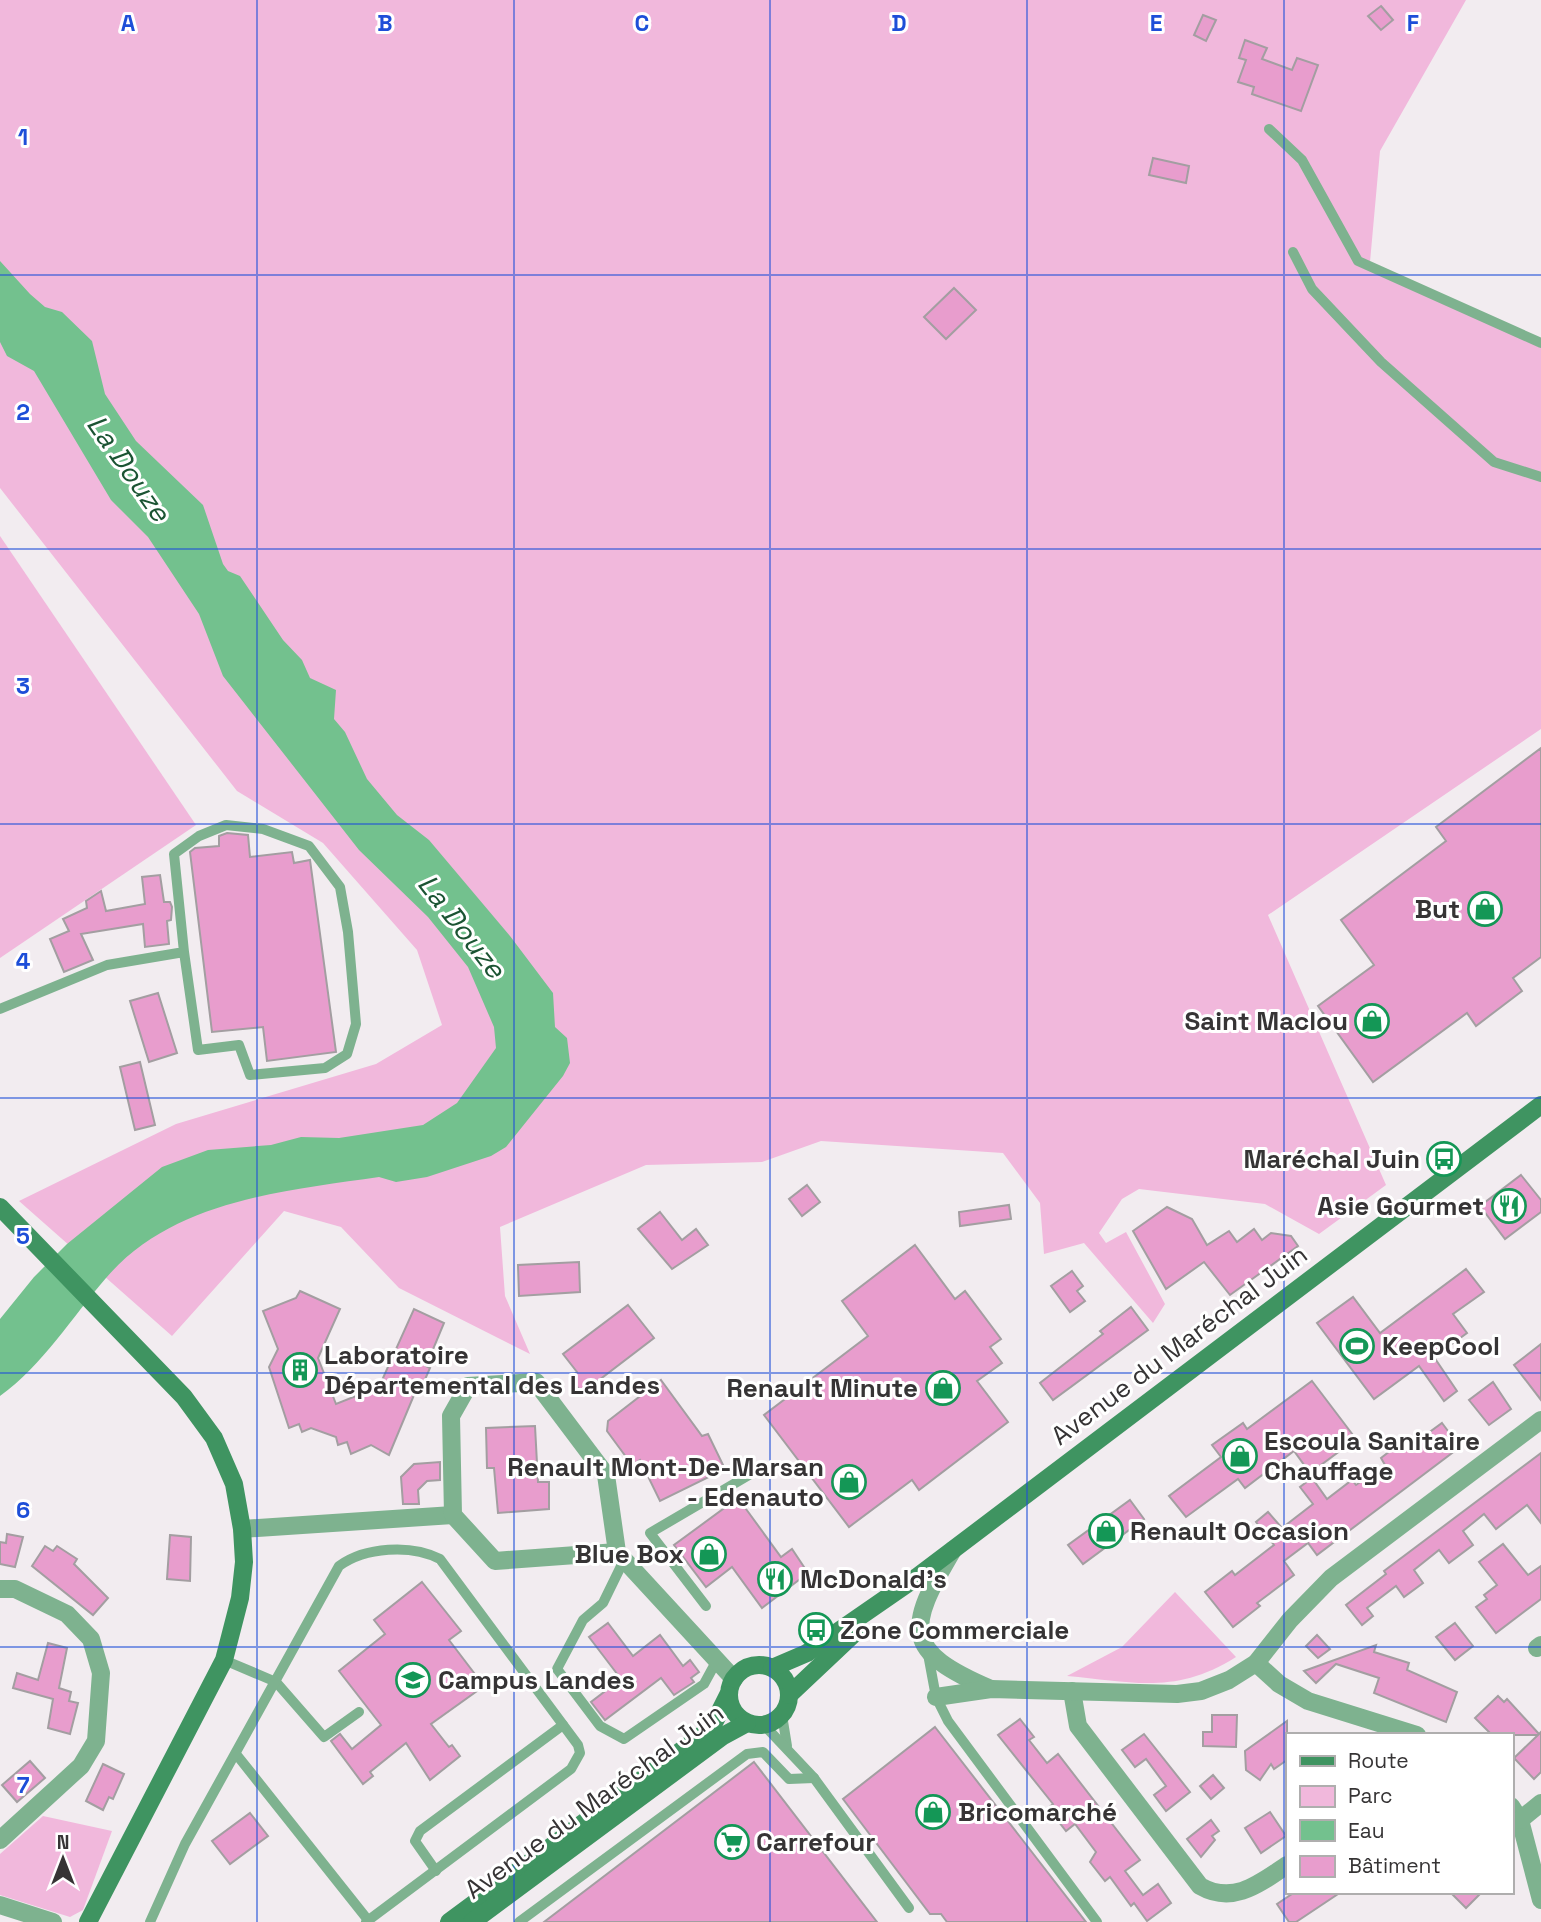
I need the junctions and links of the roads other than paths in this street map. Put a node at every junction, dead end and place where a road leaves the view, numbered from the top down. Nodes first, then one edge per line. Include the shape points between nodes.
1 (1269, 129) dead end
2 (1293, 252) dead end
3 (1541, 343) edge
4 (1541, 477) edge
5 (184, 952) junction
6 (0, 1009) edge
7 (1541, 1105) edge
8 (0, 1207) edge
9 (1541, 1420) edge
10 (749, 1475) dead end
11 (453, 1515) junction
12 (242, 1529) junction
13 (953, 1549) junction
14 (621, 1555) junction
15 (917, 1577) junction
16 (0, 1589) edge
17 (706, 1606) dead end
18 (927, 1651) junction
19 (224, 1660) junction
20 (716, 1662) junction
21 (1256, 1663) junction
22 (772, 1668) junction
23 (276, 1682) junction
24 (731, 1687) junction
25 (991, 1689) junction
26 (1072, 1691) junction
27 (789, 1695) junction
28 (936, 1697) junction
29 (359, 1712) dead end
30 (782, 1715) junction
31 (755, 1724) junction
32 (563, 1725) junction
33 (1411, 1733) edge
34 (787, 1746) junction
35 (236, 1754) junction
36 (814, 1778) junction
37 (1541, 1803) edge
38 (1516, 1813) edge
39 (0, 1840) edge
40 (1286, 1866) edge
41 (436, 1871) junction
42 (1541, 1900) edge
43 (0, 1905) edge
44 (909, 1908) dead end
45 (367, 1921) edge
46 (53, 1922) edge
47 (88, 1922) edge
48 (150, 1922) edge
49 (449, 1922) edge
50 (472, 1922) edge
51 (519, 1922) edge
52 (1097, 1922) edge

1 - 3 lane via 1302,160 1358,261
2 - 4 lane via 1312,289 1381,362 1494,462
5 - 5 lane via 174,854 199,836 226,825 263,829 309,846 340,887 356,1024 346,1054 325,1068 250,1075 239,1045 198,1050
5 - 6 lane via 107,965
7 - 13 main road, Avenue du Maréchal Juin
8 - 12 main road via 184,1397 214,1438 234,1484
9 - 21 street via 1331,1578
10 - 17 lane via 650,1533
11 - 12 street
11 - 14 street via 495,1561
11 - 14 street via 451,1416 468,1386 536,1382 606,1475
12 - 19 main road via 240,1598
13 - 15 main road, Avenue du Maréchal Juin
13 - 18 street via 925,1602 920,1633
14 - 20 street
14 - 20 lane via 603,1603 583,1620 557,1669 600,1726 624,1739 704,1684
15 - 22 main road, Avenue du Maréchal Juin via 807,1653
15 - 27 main road, Avenue du Maréchal Juin
16 - 39 street via 15,1589 67,1614 91,1639 101,1673 96,1741 81,1766
18 - 25 street via 939,1664
18 - 28 lane
19 - 23 lane
19 - 47 main road
20 - 24 street
21 - 26 street via 1201,1691 1158,1695
21 - 33 street via 1308,1701
22 - 24 main road via 755,1665
22 - 27 main road via 784,1679
23 - 29 lane via 324,1737
23 - 32 lane via 339,1566 359,1554 413,1550 440,1559
23 - 35 lane
24 - 31 main road via 733,1712
24 - 49 main road, Avenue du Maréchal Juin via 713,1725 701,1736
25 - 26 street
25 - 28 street
26 - 40 street via 1078,1726 1200,1886 1223,1895 1240,1893
27 - 30 main road
28 - 52 lane via 948,1721
30 - 31 main road
30 - 34 lane
31 - 34 lane
31 - 50 main road, Avenue du Maréchal Juin via 723,1736
32 - 41 lane via 580,1753 571,1769
32 - 41 lane via 420,1831 415,1841
34 - 36 lane
35 - 45 lane
35 - 48 lane via 185,1844
36 - 44 lane
36 - 51 lane via 789,1779 763,1752 747,1754
37 - 38 street
38 - 42 street
41 - 45 lane
43 - 46 street

